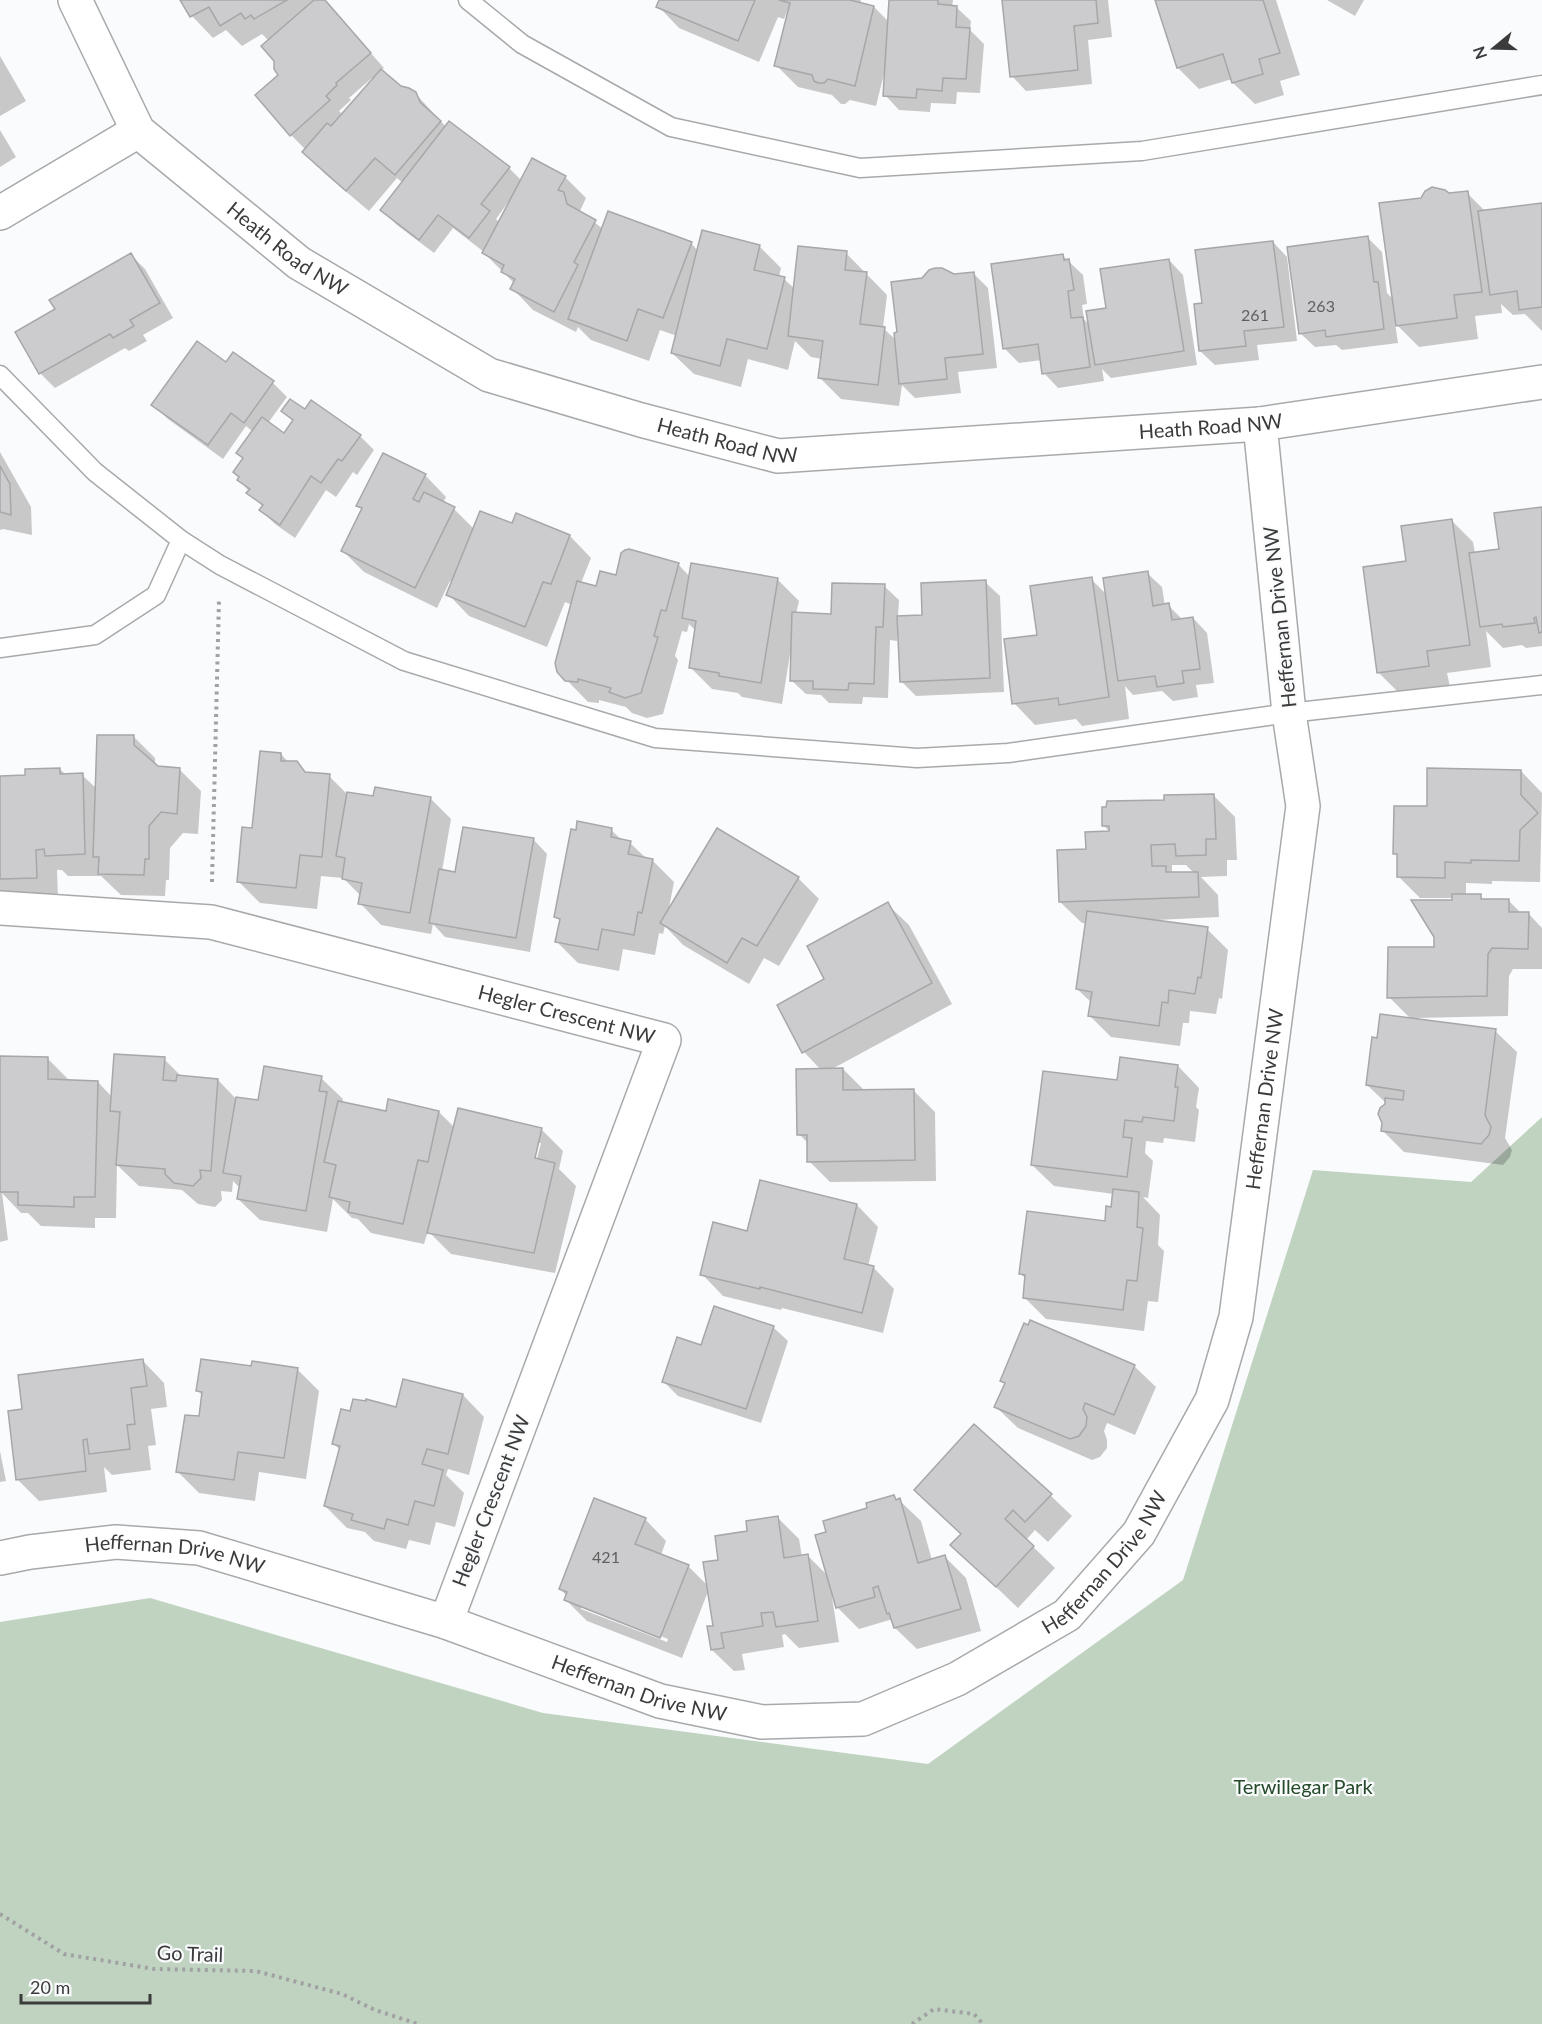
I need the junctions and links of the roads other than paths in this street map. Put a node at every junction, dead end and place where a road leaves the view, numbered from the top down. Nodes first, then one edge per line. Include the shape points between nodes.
1 (75, 0) edge
2 (468, 0) edge
3 (1542, 85) edge
4 (138, 131) junction
5 (0, 213) edge
6 (0, 375) edge
7 (1542, 382) edge
8 (1260, 423) junction
9 (181, 540) junction
10 (0, 648) edge
11 (1542, 685) edge
12 (1289, 713) junction
13 (0, 909) edge
14 (0, 1558) edge
15 (446, 1622) junction

1 - 4 street, Heath Road NW
2 - 3 lane via 522,44 671,127 860,168 1142,151
4 - 5 street
4 - 8 street, Heath Road NW via 299,263 489,375 778,456
6 - 9 lane via 95,472
7 - 8 street, Heath Road NW
8 - 12 street, Heffernan Drive NW
9 - 10 lane via 156,595 95,635
9 - 12 lane via 220,565 404,661 655,738 917,758 1008,753
11 - 12 lane
12 - 15 street, Heffernan Drive NW via 1303,806 1236,1317 1212,1400 1139,1533 1067,1615 957,1679 863,1719 762,1722 660,1701
13 - 15 street, Hegler Crescent NW via 211,922 664,1040
14 - 15 street, Heffernan Drive NW via 116,1542 199,1548

